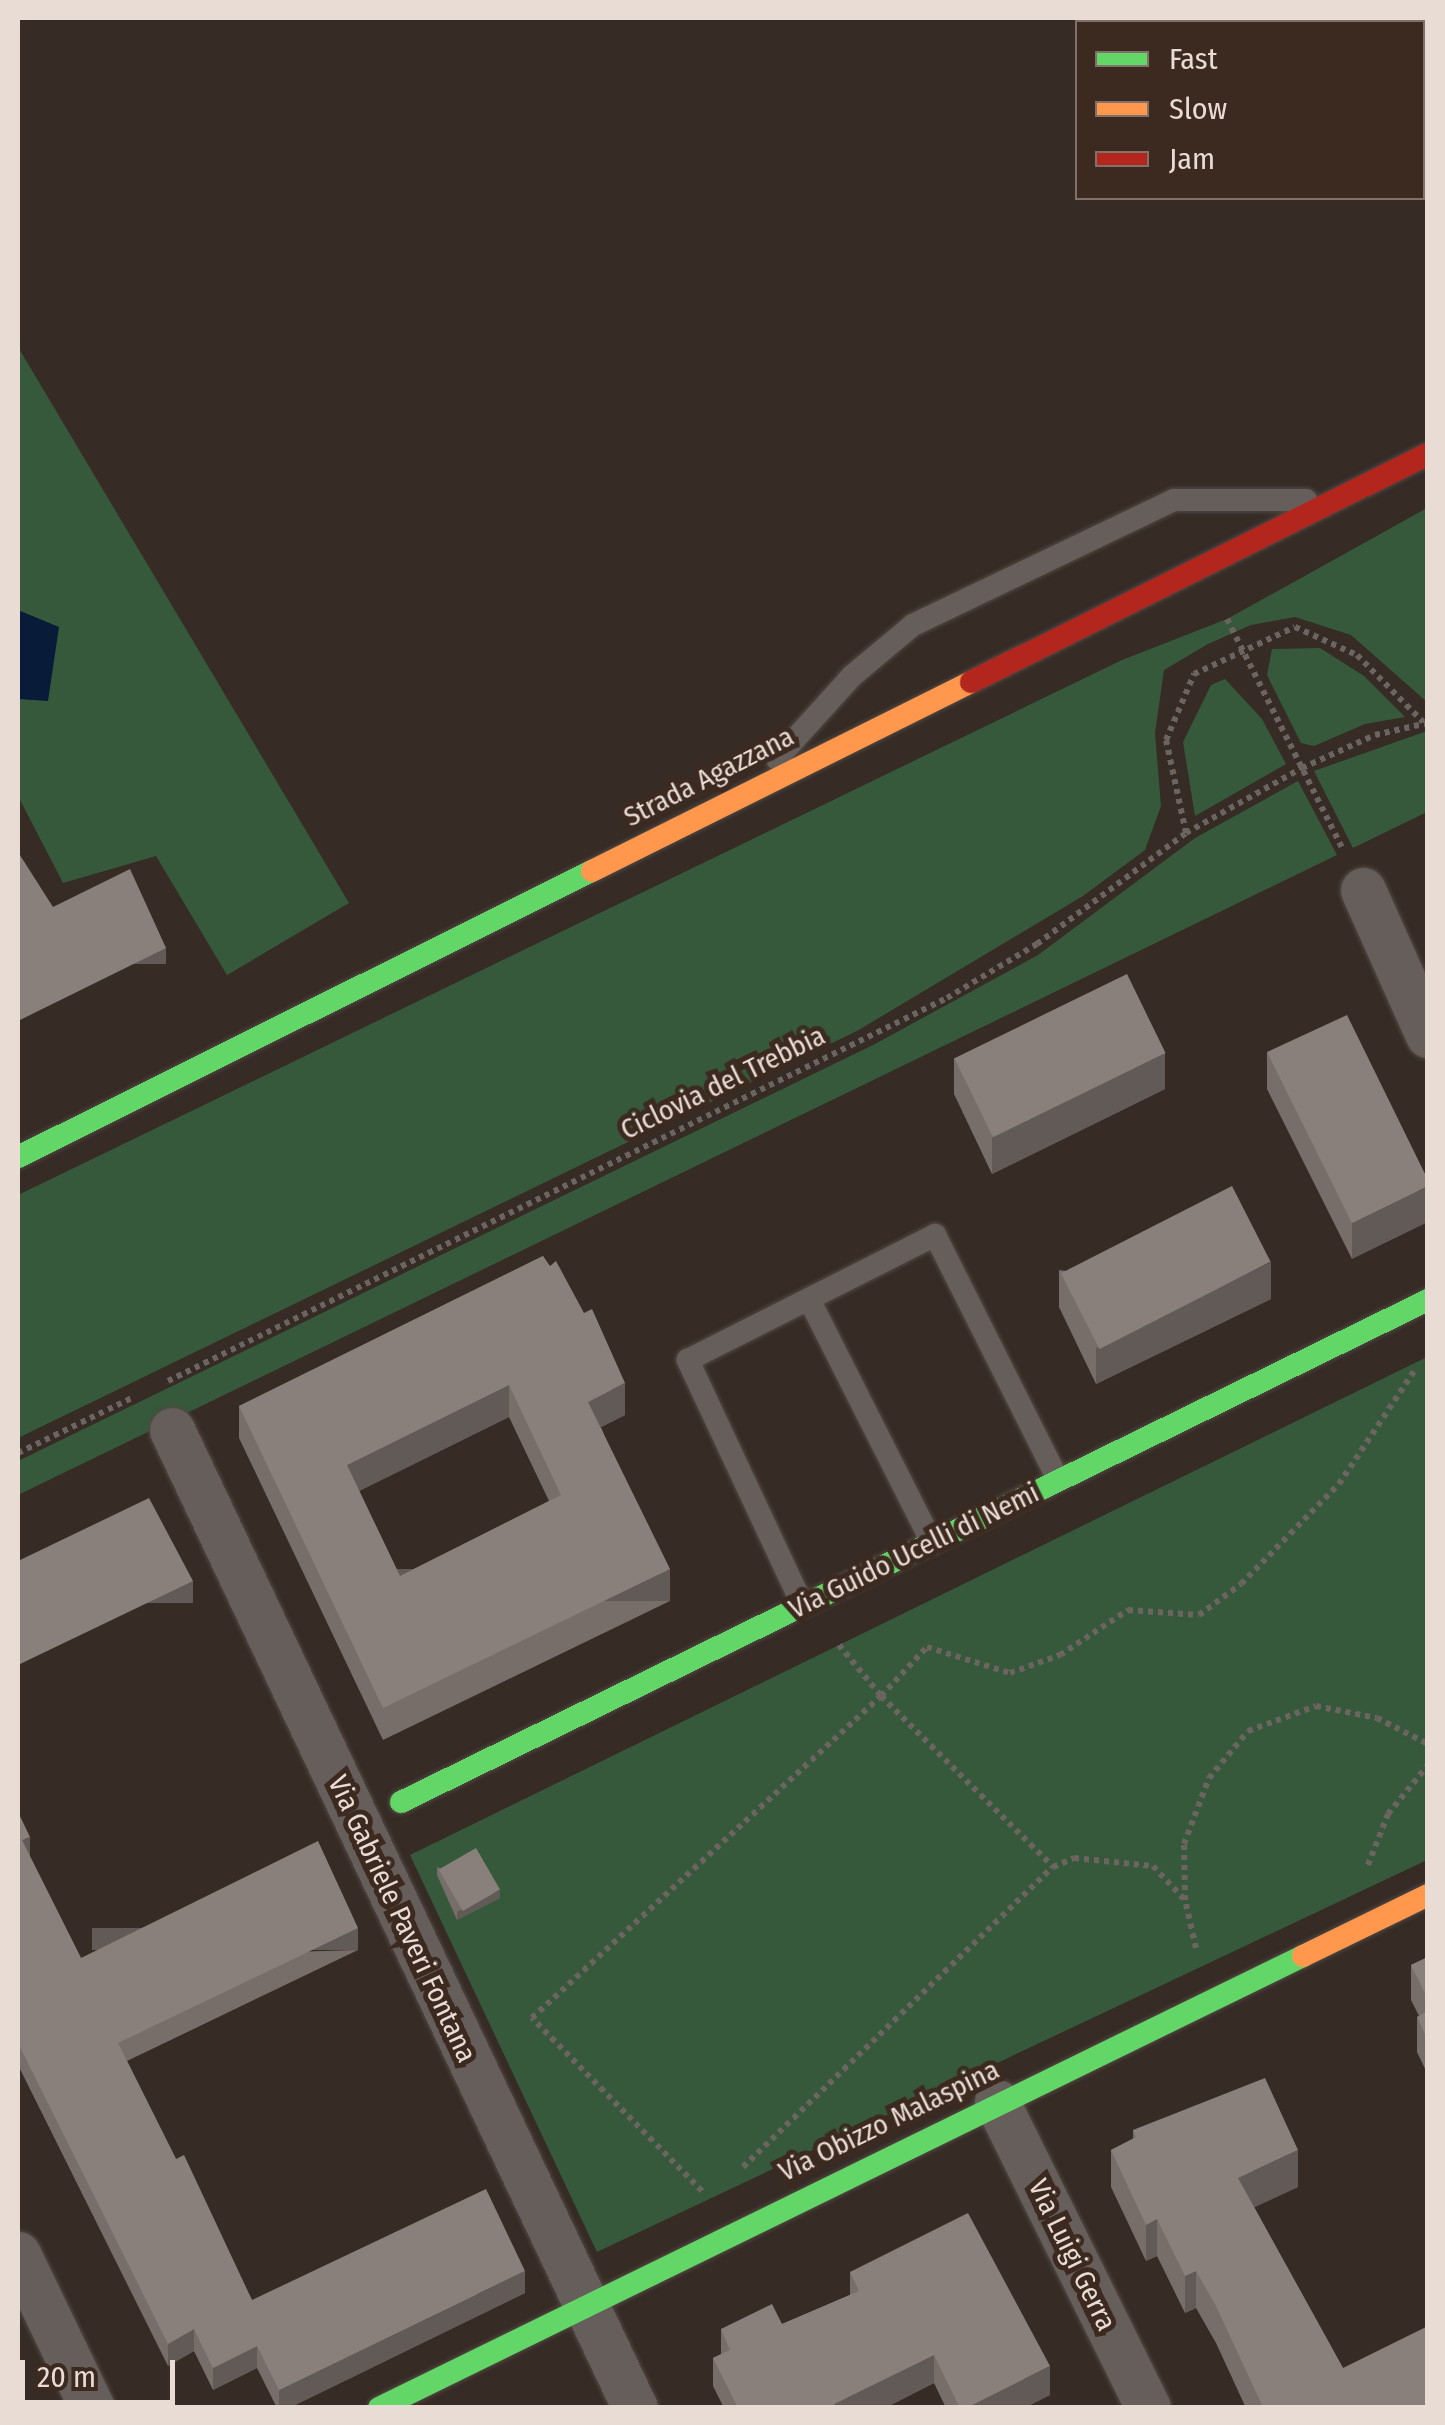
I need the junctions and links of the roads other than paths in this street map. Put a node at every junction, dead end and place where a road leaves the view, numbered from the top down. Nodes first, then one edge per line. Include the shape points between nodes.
1 (1428, 454) edge
2 (1333, 502) junction
3 (748, 791) junction
4 (1363, 890) road end
5 (1428, 1035) edge
6 (18, 1156) edge
7 (810, 1299) junction
8 (1428, 1300) edge
9 (172, 1430) dead end
10 (1058, 1480) junction
11 (932, 1542) junction
12 (803, 1606) junction
13 (400, 1802) dead end
14 (1428, 1895) edge
15 (996, 2102) junction
16 (18, 2254) edge
17 (584, 2304) junction
18 (92, 2408) edge
19 (379, 2408) edge
20 (634, 2408) edge
21 (1148, 2408) edge

1 - 2 street, Strada Agazzana
2 - 3 street, Strada Agazzana
2 - 3 lane via 1174,500 913,625 852,676
3 - 6 street, Strada Agazzana
4 - 5 street
7 - 10 lane via 936,1235
7 - 11 lane
7 - 12 lane via 688,1360
8 - 10 street, Via Guido Ucelli di Nemi
9 - 17 street, Via Gabriele Paveri Fontana
10 - 11 street, Via Guido Ucelli di Nemi
11 - 12 street, Via Guido Ucelli di Nemi
12 - 13 street, Via Guido Ucelli di Nemi
14 - 15 street, Via Obizzo Malaspina
15 - 17 street, Via Obizzo Malaspina
15 - 21 street, Via Luigi Gerra
16 - 18 street
17 - 19 street, Via Obizzo Malaspina
17 - 20 street, Via Gabriele Paveri Fontana

